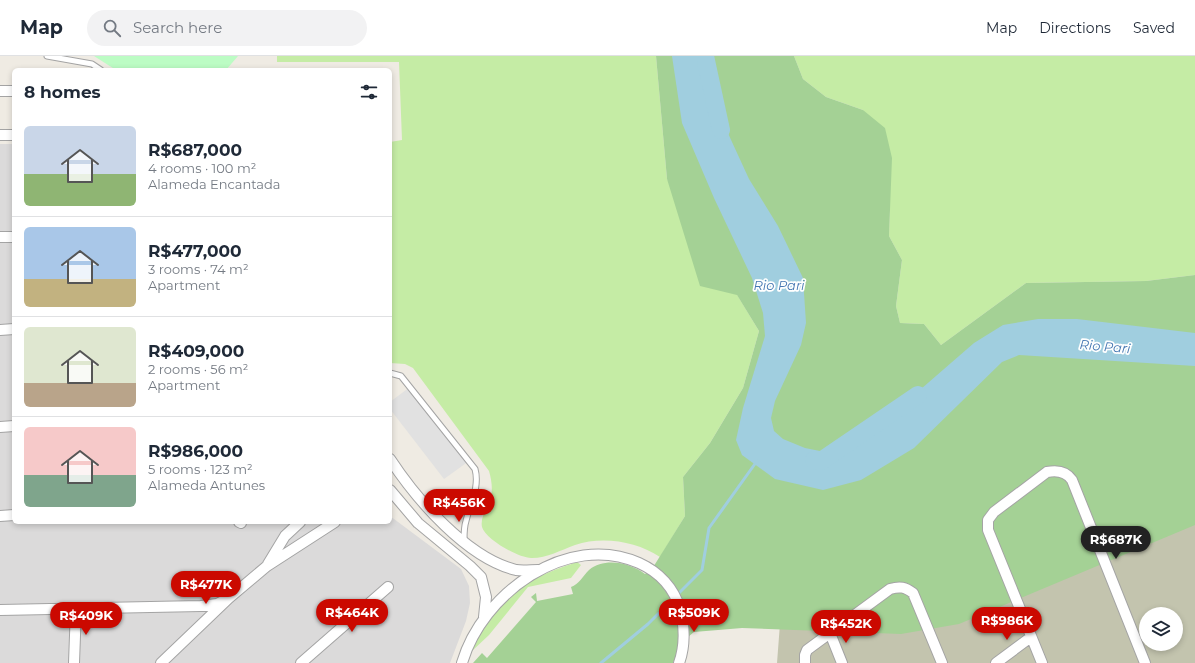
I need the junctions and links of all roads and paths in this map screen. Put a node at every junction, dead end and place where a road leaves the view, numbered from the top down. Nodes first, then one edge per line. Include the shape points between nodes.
1 (47, 56) edge
2 (98, 68) edge
3 (0, 91) edge
4 (12, 91) edge
5 (0, 135) edge
6 (12, 135) edge
7 (0, 237) edge
8 (12, 237) edge
9 (12, 329) edge
10 (0, 330) edge
11 (392, 374) edge
12 (12, 426) edge
13 (0, 427) edge
14 (392, 462) edge
15 (392, 492) edge
16 (392, 504) edge
17 (403, 506) junction
18 (12, 515) edge
19 (0, 516) edge
20 (298, 524) edge
21 (332, 524) edge
22 (464, 540) junction
23 (267, 566) junction
24 (540, 570) junction
25 (388, 587) dead end
26 (230, 598) junction
27 (76, 608) junction
28 (0, 610) edge
29 (484, 618) junction
30 (830, 633) junction
31 (1031, 637) junction
32 (74, 663) edge
33 (161, 663) edge
34 (301, 663) edge
35 (462, 663) edge
36 (679, 663) edge
37 (805, 663) edge
38 (842, 663) edge
39 (942, 663) edge
40 (996, 663) edge
41 (1042, 663) edge
42 (1145, 663) edge

1 - 2 lane via 92,64
3 - 4 street
5 - 6 street
7 - 8 street
9 - 10 street
11 - 22 lane via 401,376 475,468 477,486 465,523
12 - 13 street
14 - 22 street via 422,502 452,532
15 - 17 street
16 - 17 street
17 - 29 street via 418,523 481,577 486,597
18 - 19 street
20 - 23 street via 285,536
21 - 23 street
22 - 24 street via 488,558 506,566 518,570
23 - 26 street
24 - 29 street via 498,600
24 - 36 street via 580,556 613,556 631,559 646,566 663,580 674,593 678,603 684,636
25 - 34 street
26 - 27 street via 217,604 201,606
26 - 33 street
27 - 28 street
27 - 32 street
29 - 35 street via 465,650
30 - 37 street via 807,650
30 - 38 street
30 - 39 street via 890,589 903,587 913,593
31 - 40 street
31 - 41 street
31 - 42 street via 988,530 988,520 994,512 1047,472 1057,471 1069,476 1074,485

